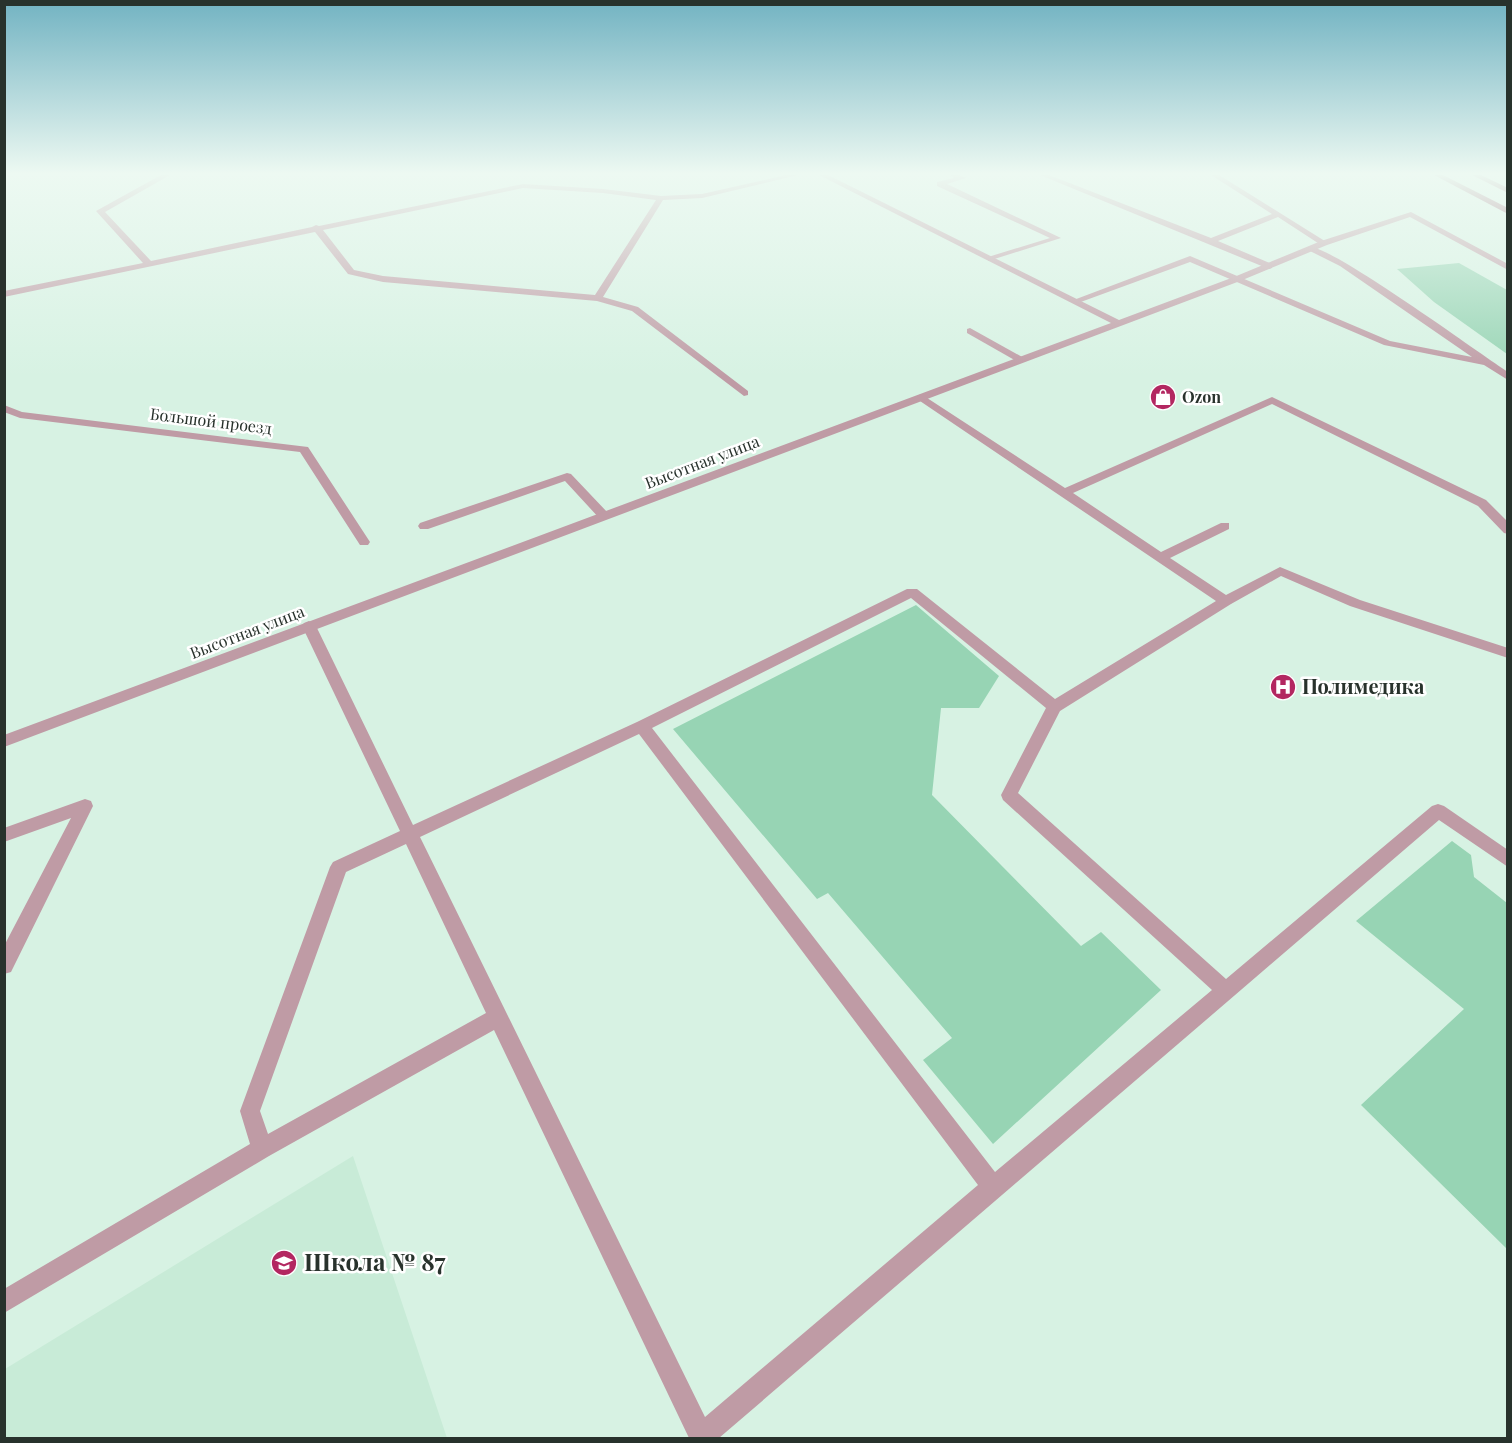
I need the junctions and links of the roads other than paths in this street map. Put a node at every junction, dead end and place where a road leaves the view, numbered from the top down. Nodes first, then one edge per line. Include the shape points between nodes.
1 (129, 242) edge
2 (244, 242) edge
3 (328, 242) edge
4 (633, 242) edge
5 (957, 242) edge
6 (1043, 242) edge
7 (1214, 242) edge
8 (1462, 242) edge
9 (1324, 243) edge
10 (1313, 249) junction
11 (991, 259) junction
12 (148, 263) junction
13 (1269, 266) junction
14 (1508, 268) edge
15 (1237, 279) junction
16 (4, 294) edge
17 (598, 298) junction
18 (1075, 301) junction
19 (1118, 324) junction
20 (970, 331) dead end
21 (1021, 360) junction
22 (1488, 363) junction
23 (1508, 377) edge
24 (744, 393) dead end
25 (921, 397) junction
26 (4, 408) edge
27 (1064, 493) junction
28 (604, 516) junction
29 (424, 526) dead end
30 (1225, 526) dead end
31 (1508, 530) edge
32 (364, 542) dead end
33 (1161, 557) junction
34 (1226, 601) junction
35 (309, 626) junction
36 (1508, 653) edge
37 (1054, 707) junction
38 (642, 726) junction
39 (4, 741) edge
40 (4, 835) edge
41 (410, 835) junction
42 (1508, 860) edge
43 (4, 966) edge
44 (1225, 990) junction
45 (498, 1017) junction
46 (262, 1149) junction
47 (993, 1186) junction
48 (4, 1302) edge

1 - 12 street
2 - 12 street
3 - 17 street via 351,272 383,279
4 - 17 street
5 - 11 street
6 - 11 street
7 - 13 street
8 - 14 street, Высотная улица
9 - 10 street, Высотная улица
10 - 13 street, Высотная улица
10 - 22 street via 1343,264
11 - 18 street
12 - 16 street
13 - 15 street, Высотная улица
15 - 18 street via 1190,259
15 - 19 street, Высотная улица
15 - 22 street via 1387,343
17 - 24 street via 635,309
18 - 19 street
19 - 21 street, Высотная улица
20 - 21 street
21 - 25 street, Высотная улица
22 - 23 street
25 - 27 street
25 - 28 street, Высотная улица
26 - 32 street, Большой проезд via 21,415 304,449
27 - 31 street via 1272,400 1482,504
27 - 33 street
28 - 29 street via 567,476
28 - 35 street, Высотная улица
30 - 33 street
33 - 34 street
34 - 36 street via 1280,572 1355,603
34 - 37 street
35 - 39 street, Высотная улица
35 - 41 street
37 - 38 street via 912,592
37 - 44 street via 1009,795
38 - 41 street
38 - 47 street
40 - 43 street via 85,806
41 - 45 street
41 - 46 street via 339,867 250,1111
42 - 44 street via 1438,811
44 - 47 street
45 - 46 street
45 - 47 street via 701,1437
46 - 48 street

